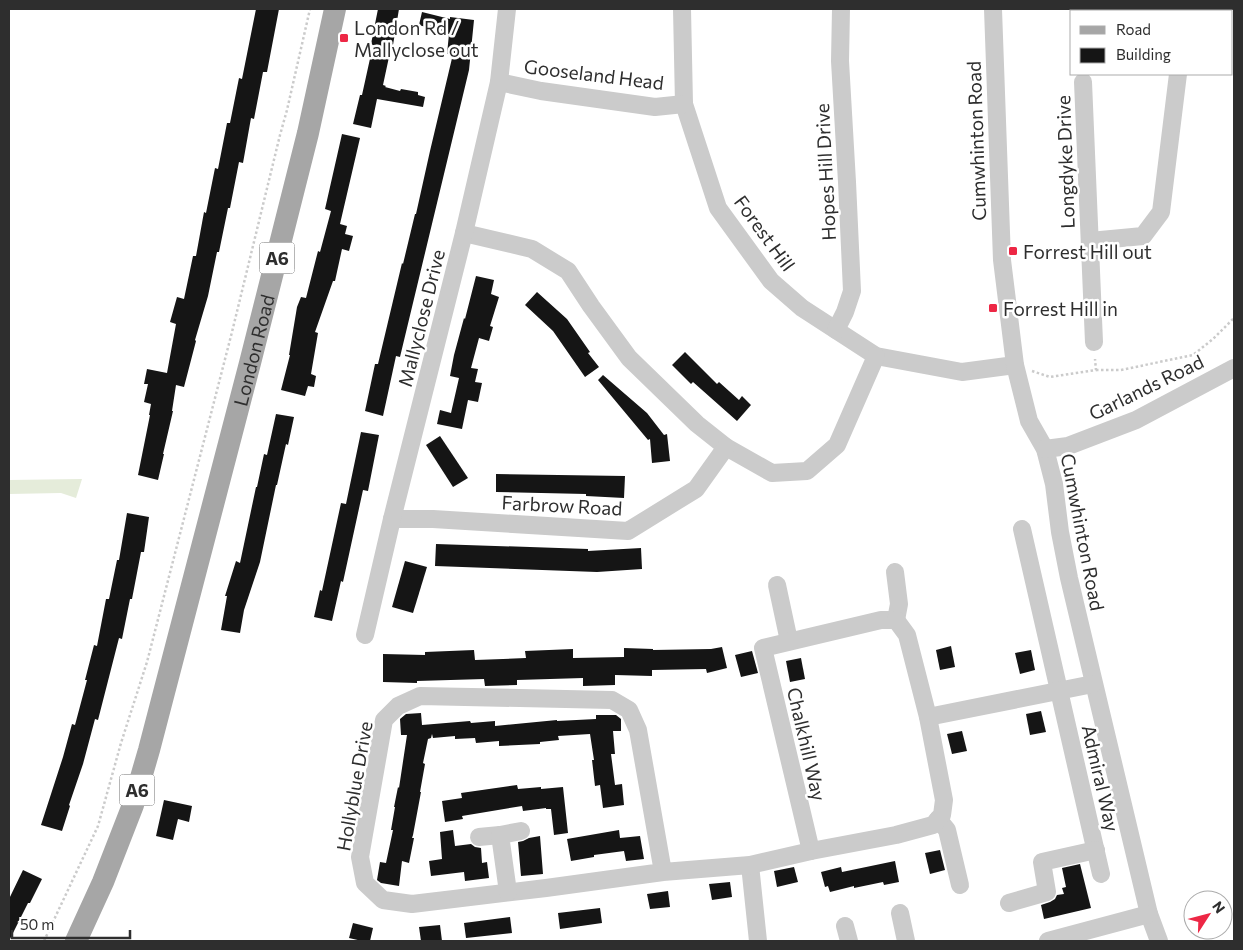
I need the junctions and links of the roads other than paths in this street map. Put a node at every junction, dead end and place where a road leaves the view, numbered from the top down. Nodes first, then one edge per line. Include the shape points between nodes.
1 (335, 9) edge
2 (507, 9) edge
3 (682, 9) edge
4 (841, 9) edge
5 (992, 9) edge
6 (1178, 75) edge
7 (499, 82) junction
8 (1083, 82) dead end
9 (684, 104) junction
10 (464, 233) junction
11 (1090, 241) junction
12 (836, 330) junction
13 (1094, 342) road end
14 (876, 356) junction
15 (1015, 365) junction
16 (1234, 368) edge
17 (726, 447) junction
18 (1045, 450) junction
19 (392, 519) junction
20 (1022, 529) dead end
21 (895, 572) dead end
22 (777, 585) dead end
23 (896, 620) junction
24 (365, 635) dead end
25 (789, 641) junction
26 (1093, 684) junction
27 (1059, 691) junction
28 (928, 717) junction
29 (938, 819) junction
30 (521, 831) dead end
31 (500, 835) junction
32 (479, 837) dead end
33 (1096, 850) junction
34 (810, 851) junction
35 (750, 865) junction
36 (663, 872) junction
37 (1102, 874) dead end
38 (960, 885) dead end
39 (508, 892) junction
40 (1008, 903) dead end
41 (900, 913) dead end
42 (1149, 914) junction
43 (76, 941) edge
44 (758, 941) edge
45 (906, 941) edge
46 (1048, 941) edge
47 (1159, 941) edge

1 - 43 main road, London Road / A6 via 248,373 149,750 103,882
2 - 7 street, Mallyclose Drive
3 - 9 street, Forest Hill
4 - 12 street, Hopes Hill Drive via 840,61 852,291
5 - 15 street, Cumwhinton Road via 1002,260
6 - 11 street, Longdyke Drive via 1161,212 1143,236
7 - 9 street, Gooseland Head via 655,107
7 - 10 street, Mallyclose Drive
8 - 11 street, Longdyke Drive
9 - 12 street, Forest Hill via 718,208 771,281 802,308
10 - 17 street via 532,249 568,271 629,358 697,424
10 - 19 street, Mallyclose Drive
11 - 13 street, Longdyke Drive
12 - 14 street, Forest Hill
14 - 15 street, Forest Hill via 962,372
14 - 17 street via 837,445 807,471 772,473
15 - 18 street, Cumwhinton Road via 1029,421
16 - 18 street, Garlands Road via 1136,420 1068,446
17 - 19 street, Farbrow Road via 696,489 628,531
18 - 26 street, Cumwhinton Road
19 - 24 street, Mallyclose Drive
20 - 27 street, Admiral Way
21 - 23 street via 899,604
22 - 25 street
23 - 25 street via 881,620
23 - 28 street via 906,635
25 - 34 street, Chalkhill Way via 763,648
26 - 27 street
26 - 42 street, Cumwhinton Road
27 - 28 street
27 - 33 street, Admiral Way
28 - 29 street via 944,800 942,815
29 - 34 street, Hollyblue Drive via 932,825 896,834
29 - 38 street via 947,830
30 - 31 street
31 - 32 street
31 - 39 street
33 - 37 street, Admiral Way
33 - 40 street via 1042,862 1046,892
34 - 35 street, Hollyblue Drive
35 - 36 street, Hollyblue Drive
35 - 44 street
36 - 39 street, Hollyblue Drive
36 - 39 street, Hollyblue Drive via 638,730 629,710 612,700 420,696 398,706 384,720 360,857 365,883 383,900 412,904
41 - 45 street
42 - 46 street
42 - 47 street, Cumwhinton Road

